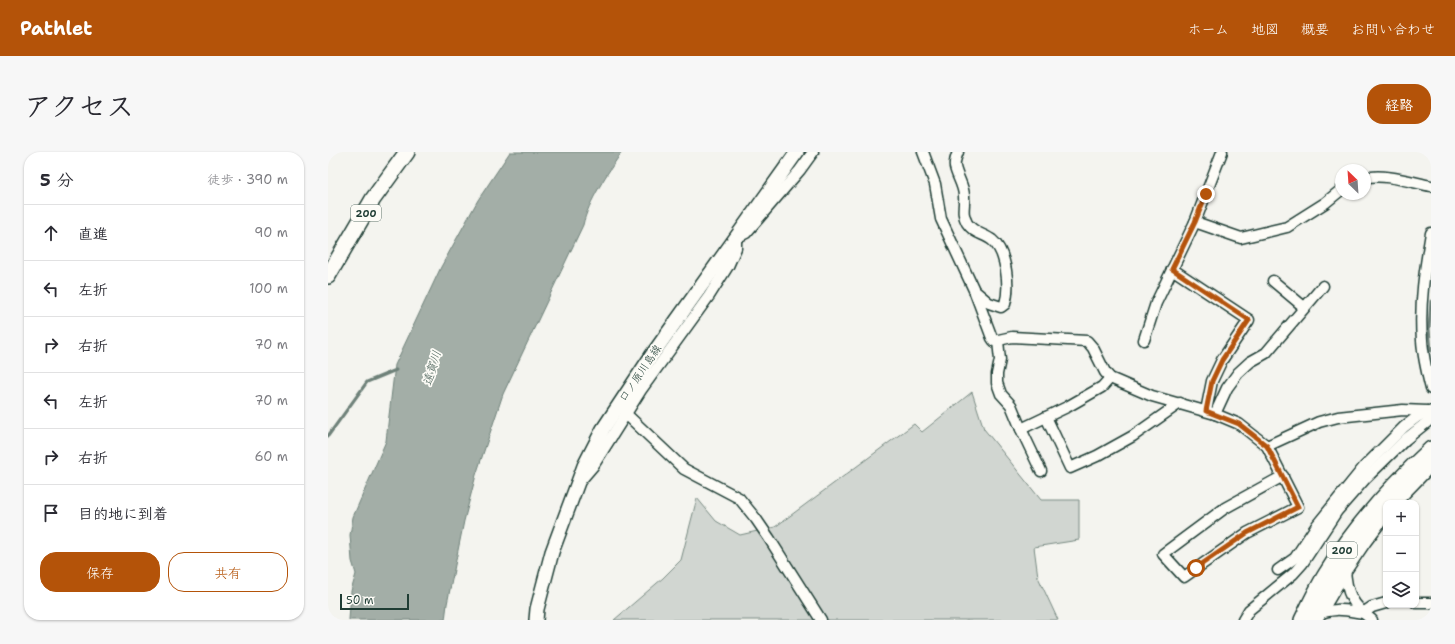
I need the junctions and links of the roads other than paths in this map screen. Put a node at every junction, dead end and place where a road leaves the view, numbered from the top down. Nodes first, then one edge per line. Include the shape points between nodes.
1 (407, 152) edge
2 (797, 152) edge
3 (813, 152) edge
4 (923, 152) edge
5 (958, 152) edge
6 (1222, 152) edge
7 (1371, 176) edge
8 (1431, 186) edge
9 (1335, 195) edge
10 (1195, 222) junction
11 (1431, 233) edge
12 (736, 238) junction
13 (1172, 269) junction
14 (328, 276) edge
15 (1273, 281) dead end
16 (1323, 286) dead end
17 (974, 290) junction
18 (1304, 307) junction
19 (1144, 340) dead end
20 (998, 341) junction
21 (1110, 378) junction
22 (1431, 389) edge
23 (1180, 403) junction
24 (1211, 412) junction
25 (1430, 413) edge
26 (626, 414) junction
27 (1046, 417) junction
28 (1021, 429) junction
29 (1267, 446) junction
30 (1431, 449) edge
31 (1431, 463) edge
32 (1041, 471) dead end
33 (1283, 476) junction
34 (577, 486) junction
35 (1391, 500) edge
36 (1383, 507) edge
37 (1383, 512) edge
38 (1345, 568) junction
39 (1278, 570) dead end
40 (1419, 603) edge
41 (1431, 603) edge
42 (1383, 604) edge
43 (1363, 613) junction
44 (1311, 618) edge
45 (536, 620) edge
46 (821, 620) edge
47 (1243, 620) edge
48 (1372, 620) edge

1 - 14 highway, 200 via 373,199
2 - 12 main road, 口ノ原川島線
3 - 12 street via 746,233
4 - 17 street via 935,184 941,219
5 - 17 street via 954,166 964,195 962,210 967,223 1000,248 1007,276 1006,300 1001,307 989,303
6 - 10 street
7 - 8 street
9 - 10 street via 1287,227 1241,238
10 - 13 street
11 - 22 street via 1421,311 1422,340
12 - 26 street via 736,248 709,296
12 - 34 main road, 口ノ原川島線 via 619,404 584,466
13 - 19 street via 1156,303
13 - 24 street via 1249,320 1222,360 1212,381
15 - 18 street
16 - 18 street
17 - 20 street via 992,338
18 - 24 street via 1266,353 1238,373
20 - 21 street via 1012,336 1087,341
20 - 28 street via 1000,360 996,384 1011,405
21 - 23 street via 1152,396
21 - 27 street via 1102,386
23 - 24 street
23 - 27 street via 1133,436 1070,468
24 - 29 street via 1239,424
25 - 29 street via 1403,410 1338,417 1319,422
25 - 39 street via 1416,417 1364,467 1295,558
25 - 47 street via 1337,511 1298,569 1249,610
26 - 34 street
26 - 46 street via 684,469 739,498 765,532
27 - 28 street
28 - 32 street
29 - 33 street
30 - 35 highway, 200
31 - 35 highway, 200
33 - 33 street via 1298,507 1247,533 1184,577 1163,554 1225,508
34 - 45 main road, 口ノ原川島線 via 552,552
36 - 44 highway, 200 via 1353,534 1327,571
37 - 38 highway, 200
38 - 43 street via 1349,594
38 - 44 highway, 200
40 - 41 street
42 - 43 street
43 - 44 street via 1340,609 1326,611
43 - 48 street

